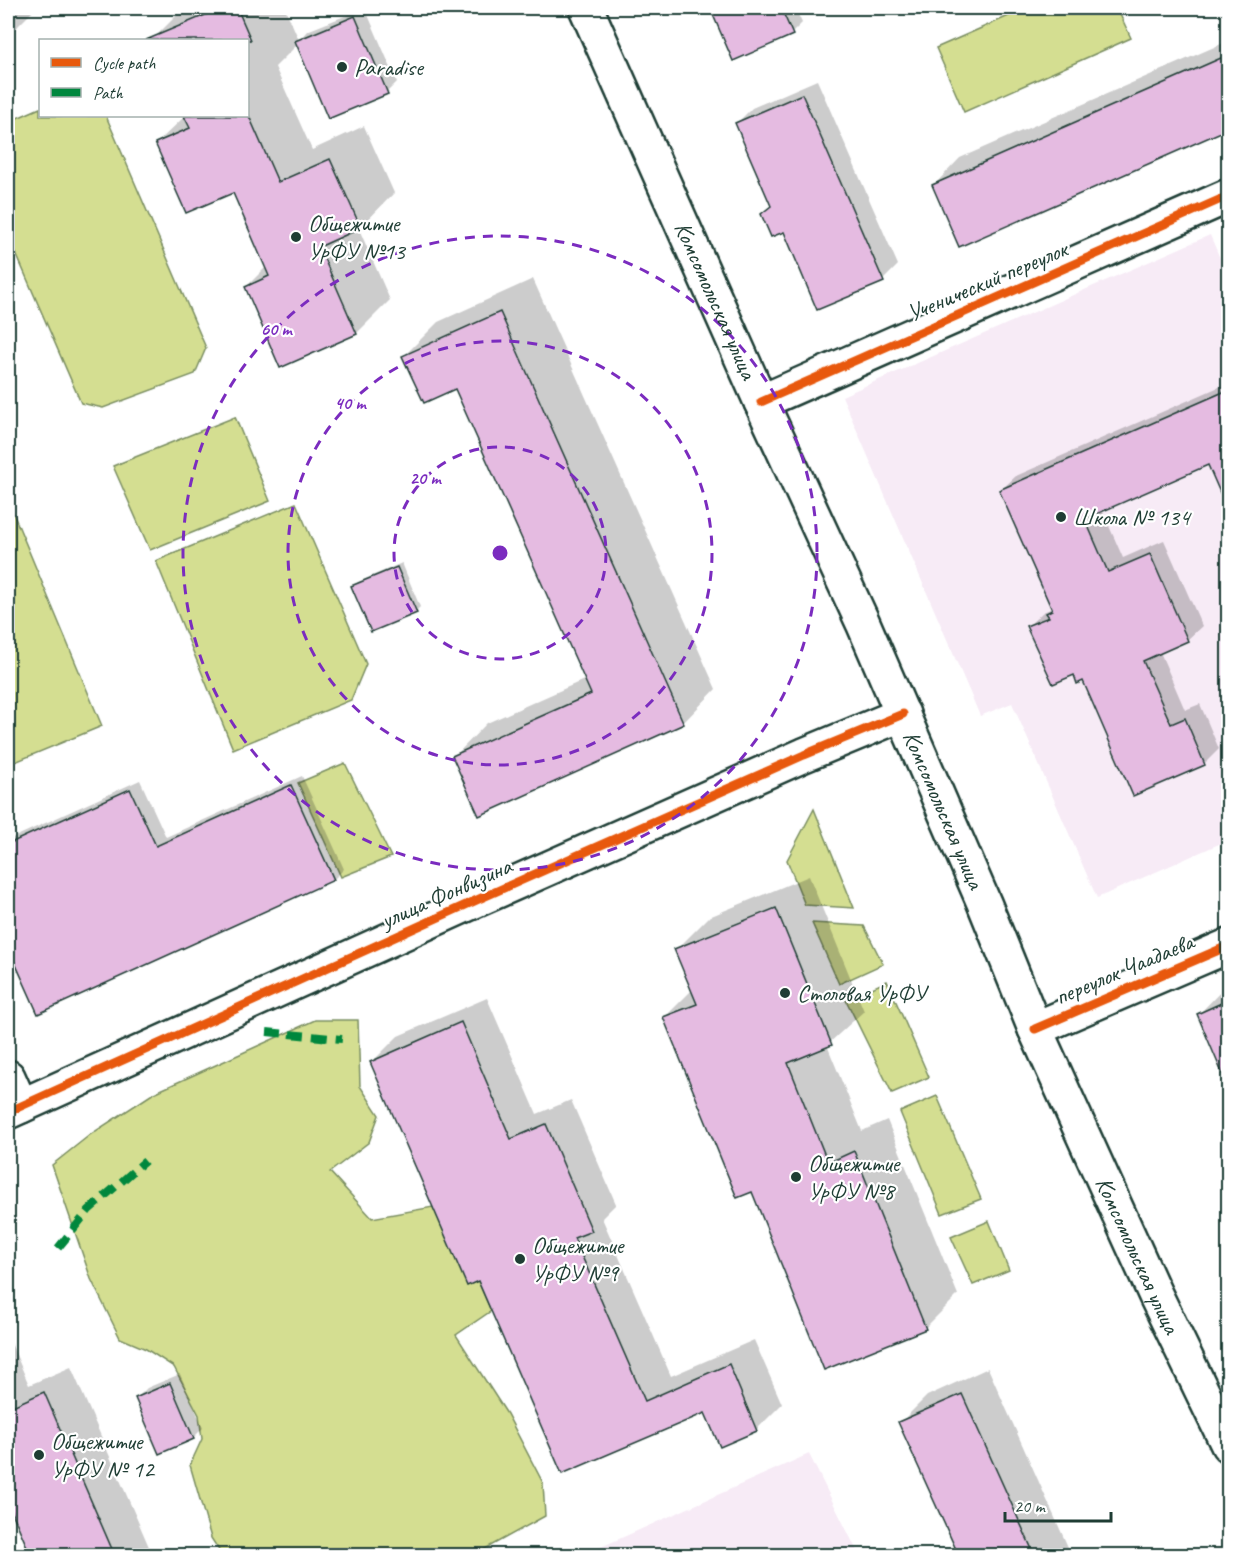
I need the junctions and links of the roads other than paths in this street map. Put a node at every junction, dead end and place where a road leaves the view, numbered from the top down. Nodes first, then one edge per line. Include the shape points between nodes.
1 (586, 8) edge
2 (1228, 196) edge
3 (761, 402) junction
4 (903, 714) junction
5 (1228, 946) edge
6 (1035, 1029) junction
7 (8, 1077) edge
8 (14, 1109) edge
9 (1228, 1445) edge

1 - 3 street, Комсомольская улица
2 - 3 street, Ученический переулок
3 - 4 street, Комсомольская улица
4 - 6 street, Комсомольская улица
4 - 8 street, улица Фонвизина via 533,875
5 - 6 street, переулок Чаадаева
6 - 9 street, Комсомольская улица
7 - 8 street

